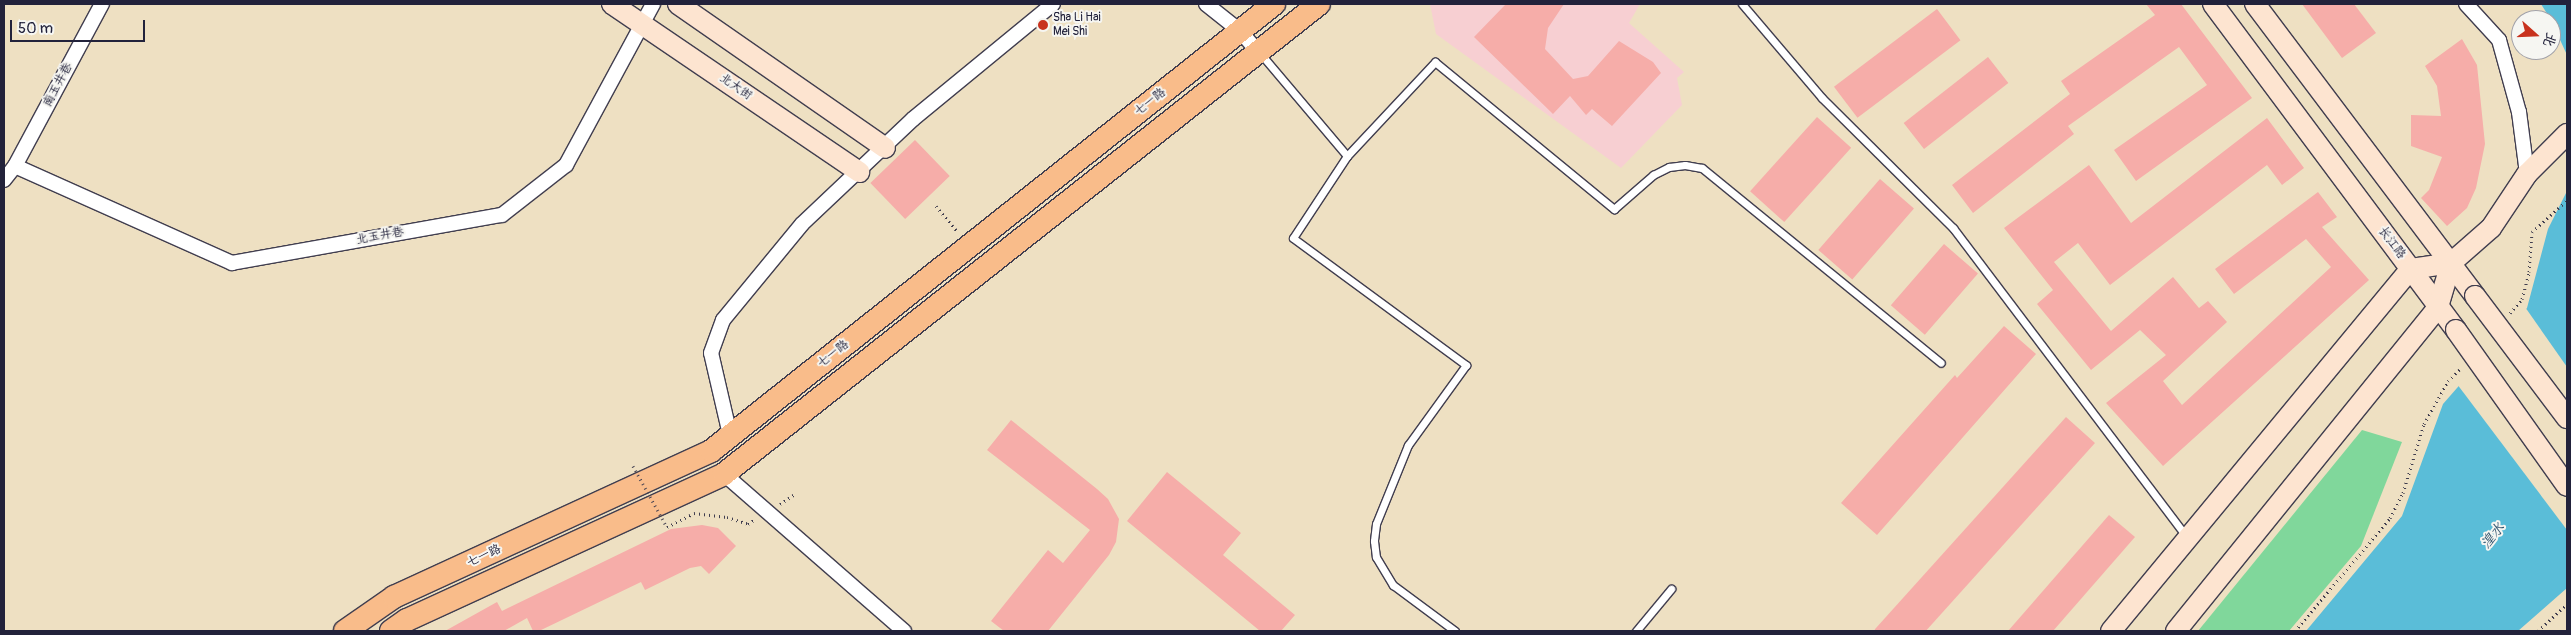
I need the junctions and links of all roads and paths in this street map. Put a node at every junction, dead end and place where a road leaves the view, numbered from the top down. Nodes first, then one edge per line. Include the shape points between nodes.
1 (102, 4) edge
2 (612, 4) edge
3 (653, 4) edge
4 (678, 4) edge
5 (1054, 4) edge
6 (1206, 4) edge
7 (1274, 4) edge
8 (1319, 4) edge
9 (1742, 4) edge
10 (2213, 4) edge
11 (2255, 4) edge
12 (2466, 4) edge
13 (641, 21) junction
14 (1240, 31) junction
15 (1258, 52) junction
16 (2567, 134) edge
17 (885, 148) junction
18 (1347, 156) junction
19 (15, 166) junction
20 (859, 172) junction
21 (2527, 174) junction
22 (4, 180) edge
23 (2567, 200) edge
24 (936, 206) dead end
25 (970, 246) junction
26 (2451, 263) junction
27 (2411, 269) junction
28 (2438, 307) junction
29 (2504, 320) dead end
30 (2467, 360) dead end
31 (1941, 363) dead end
32 (2567, 418) edge
33 (730, 435) junction
34 (633, 466) dead end
35 (724, 474) junction
36 (2567, 486) edge
37 (795, 494) dead end
38 (768, 512) junction
39 (2189, 540) junction
40 (1671, 590) dead end
41 (2567, 604) edge
42 (345, 631) edge
43 (391, 631) edge
44 (904, 631) edge
45 (1455, 631) edge
46 (1636, 631) edge
47 (2111, 631) edge
48 (2176, 631) edge
49 (2294, 631) edge
50 (2538, 631) edge

1 - 19 street, 南玉井巷
2 - 13 main road, 北大街
3 - 13 street, 北玉井巷
4 - 17 main road
5 - 17 street via 913,119
6 - 14 street
7 - 14 main road, 七一路
8 - 15 main road, 七一路
9 - 39 lane via 1822,98 1952,228
10 - 27 main road, 长江路
11 - 26 main road
12 - 21 street via 2499,40 2519,112
13 - 19 street, 北玉井巷 via 566,164 502,215 232,263
13 - 20 main road, 北大街
14 - 15 street
14 - 25 main road, 七一路
15 - 18 lane
15 - 35 main road, 七一路
16 - 21 main road
17 - 20 street
18 - 31 lane via 1434,62 1614,210 1653,175 1668,167 1702,168
18 - 45 lane via 1293,238 1466,365 1408,445 1376,524 1374,541 1376,557 1393,585
19 - 22 street, 南玉井巷
20 - 33 street via 802,224 723,320 711,353
21 - 26 main road via 2490,228
23 - 29 path via 2532,232 2529,272 2522,299
24 - 25 path
25 - 33 main road, 七一路
26 - 27 main road
26 - 28 main road
26 - 32 main road, bridge
27 - 28 main road, 长江路
27 - 39 main road
28 - 36 main road, 长江路, bridge
28 - 48 main road
30 - 49 path via 2448,381 2424,424 2403,493 2390,518
33 - 42 main road, 七一路 via 711,451 394,597
34 - 38 path, bridge via 667,527 694,513 728,517 748,524
35 - 38 street
35 - 43 main road, 七一路 via 407,620
37 - 38 path
38 - 44 street
39 - 47 main road
40 - 46 lane
41 - 50 path

